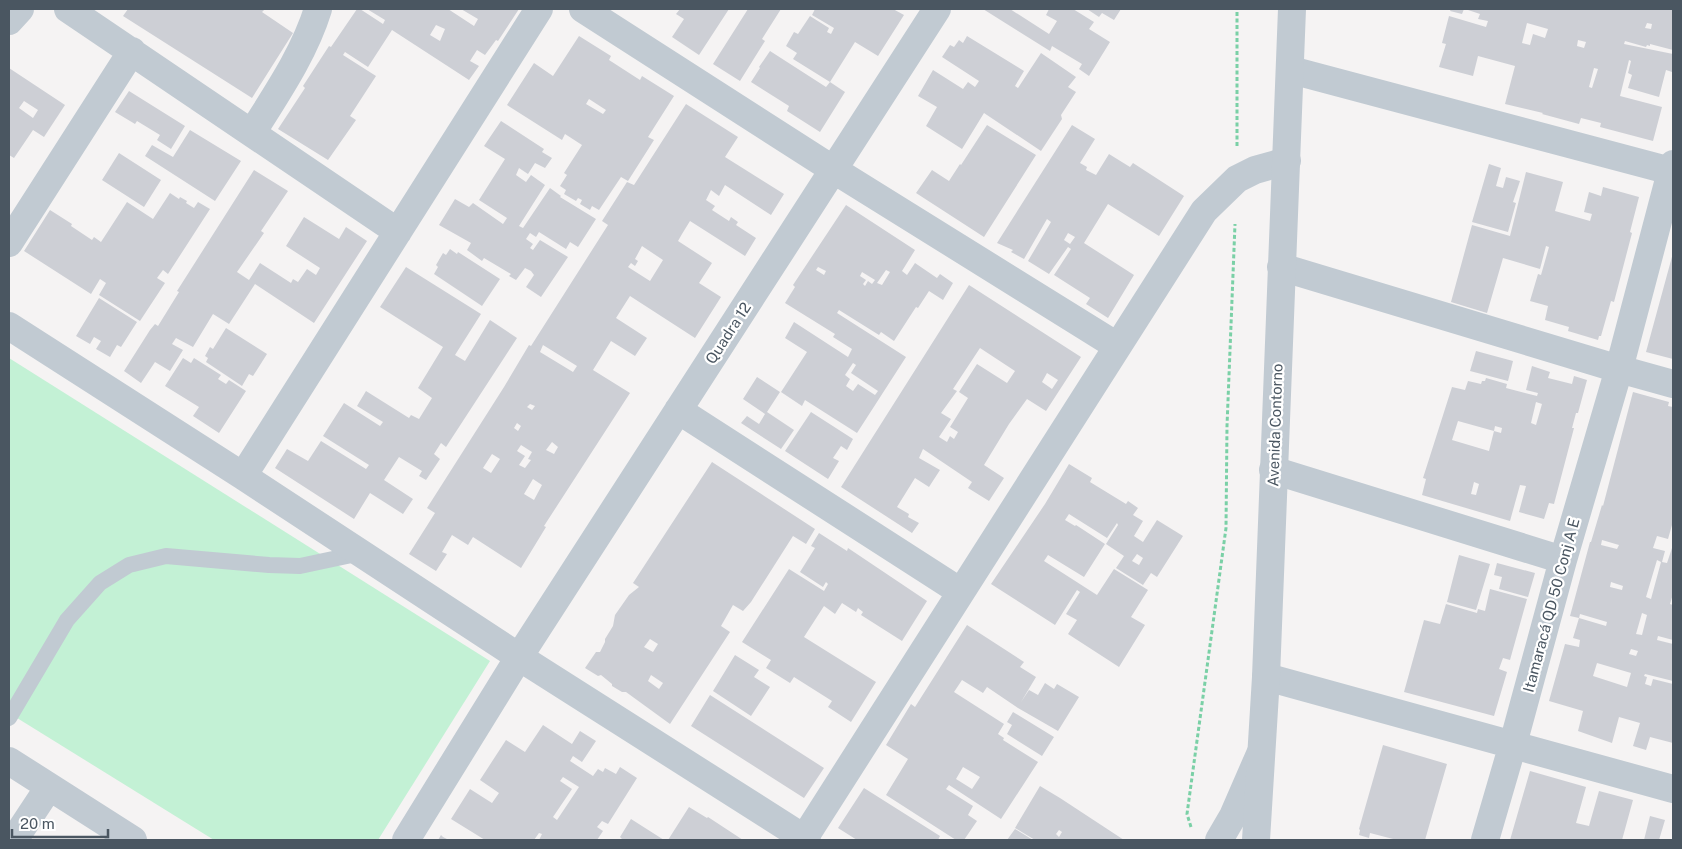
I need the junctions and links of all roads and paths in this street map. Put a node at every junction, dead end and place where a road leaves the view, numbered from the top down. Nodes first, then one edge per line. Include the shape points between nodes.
1 (20, 9) edge
2 (68, 9) edge
3 (318, 9) edge
4 (539, 9) edge
5 (583, 9) edge
6 (937, 9) edge
7 (1237, 9) edge
8 (1292, 9) edge
9 (9, 21) edge
10 (132, 51) junction
11 (1291, 70) junction
12 (252, 134) junction
13 (1286, 160) junction
14 (1672, 167) edge
15 (834, 170) junction
16 (1237, 179) junction
17 (398, 232) junction
18 (9, 243) edge
19 (1281, 267) junction
20 (9, 326) edge
21 (1117, 346) junction
22 (1619, 369) junction
23 (1673, 384) edge
24 (678, 410) junction
25 (1273, 470) junction
26 (243, 476) junction
27 (361, 553) junction
28 (1563, 560) junction
29 (961, 592) junction
30 (519, 657) junction
31 (1266, 677) junction
32 (9, 718) edge
33 (1513, 744) junction
34 (1262, 750) junction
35 (9, 761) edge
36 (49, 787) junction
37 (1673, 788) edge
38 (1192, 832) dead end
39 (14, 840) edge
40 (133, 840) edge
41 (406, 840) edge
42 (805, 840) edge
43 (1219, 840) edge
44 (1256, 840) edge
45 (1485, 840) edge

1 - 9 street
2 - 10 street
3 - 12 street via 303,50
4 - 17 street
5 - 15 street
6 - 15 street, Quadra 12
7 - 16 path
8 - 11 street, Avenida Contorno
10 - 12 street
10 - 18 street
11 - 13 street, Avenida Contorno
11 - 14 street
12 - 17 street
13 - 16 street
13 - 19 street, Avenida Contorno
14 - 22 street, Itamaracá QD 50 Conj A E
15 - 21 street
15 - 24 street, Quadra 12
16 - 21 street via 1204,211
16 - 38 path via 1226,528 1188,814
17 - 26 street
19 - 22 street
19 - 25 street, Avenida Contorno
20 - 26 street
21 - 29 street
22 - 23 street
22 - 28 street, Itamaracá QD 50 Conj A E
24 - 29 street
24 - 30 street, Quadra 12
25 - 28 street
25 - 31 street, Avenida Contorno
26 - 27 street
27 - 30 street
27 - 32 lane via 300,566 166,556 129,565 100,583 67,620
28 - 33 street, Itamaracá QD 50 Conj A E
29 - 42 street
30 - 41 street, Quadra 12
30 - 42 street
31 - 33 street
31 - 34 street, Avenida Contorno
33 - 37 street
33 - 45 street, Itamaracá QD 50 Conj A E
34 - 43 street
34 - 44 street, Avenida Contorno
35 - 36 street
36 - 39 street
36 - 40 street

